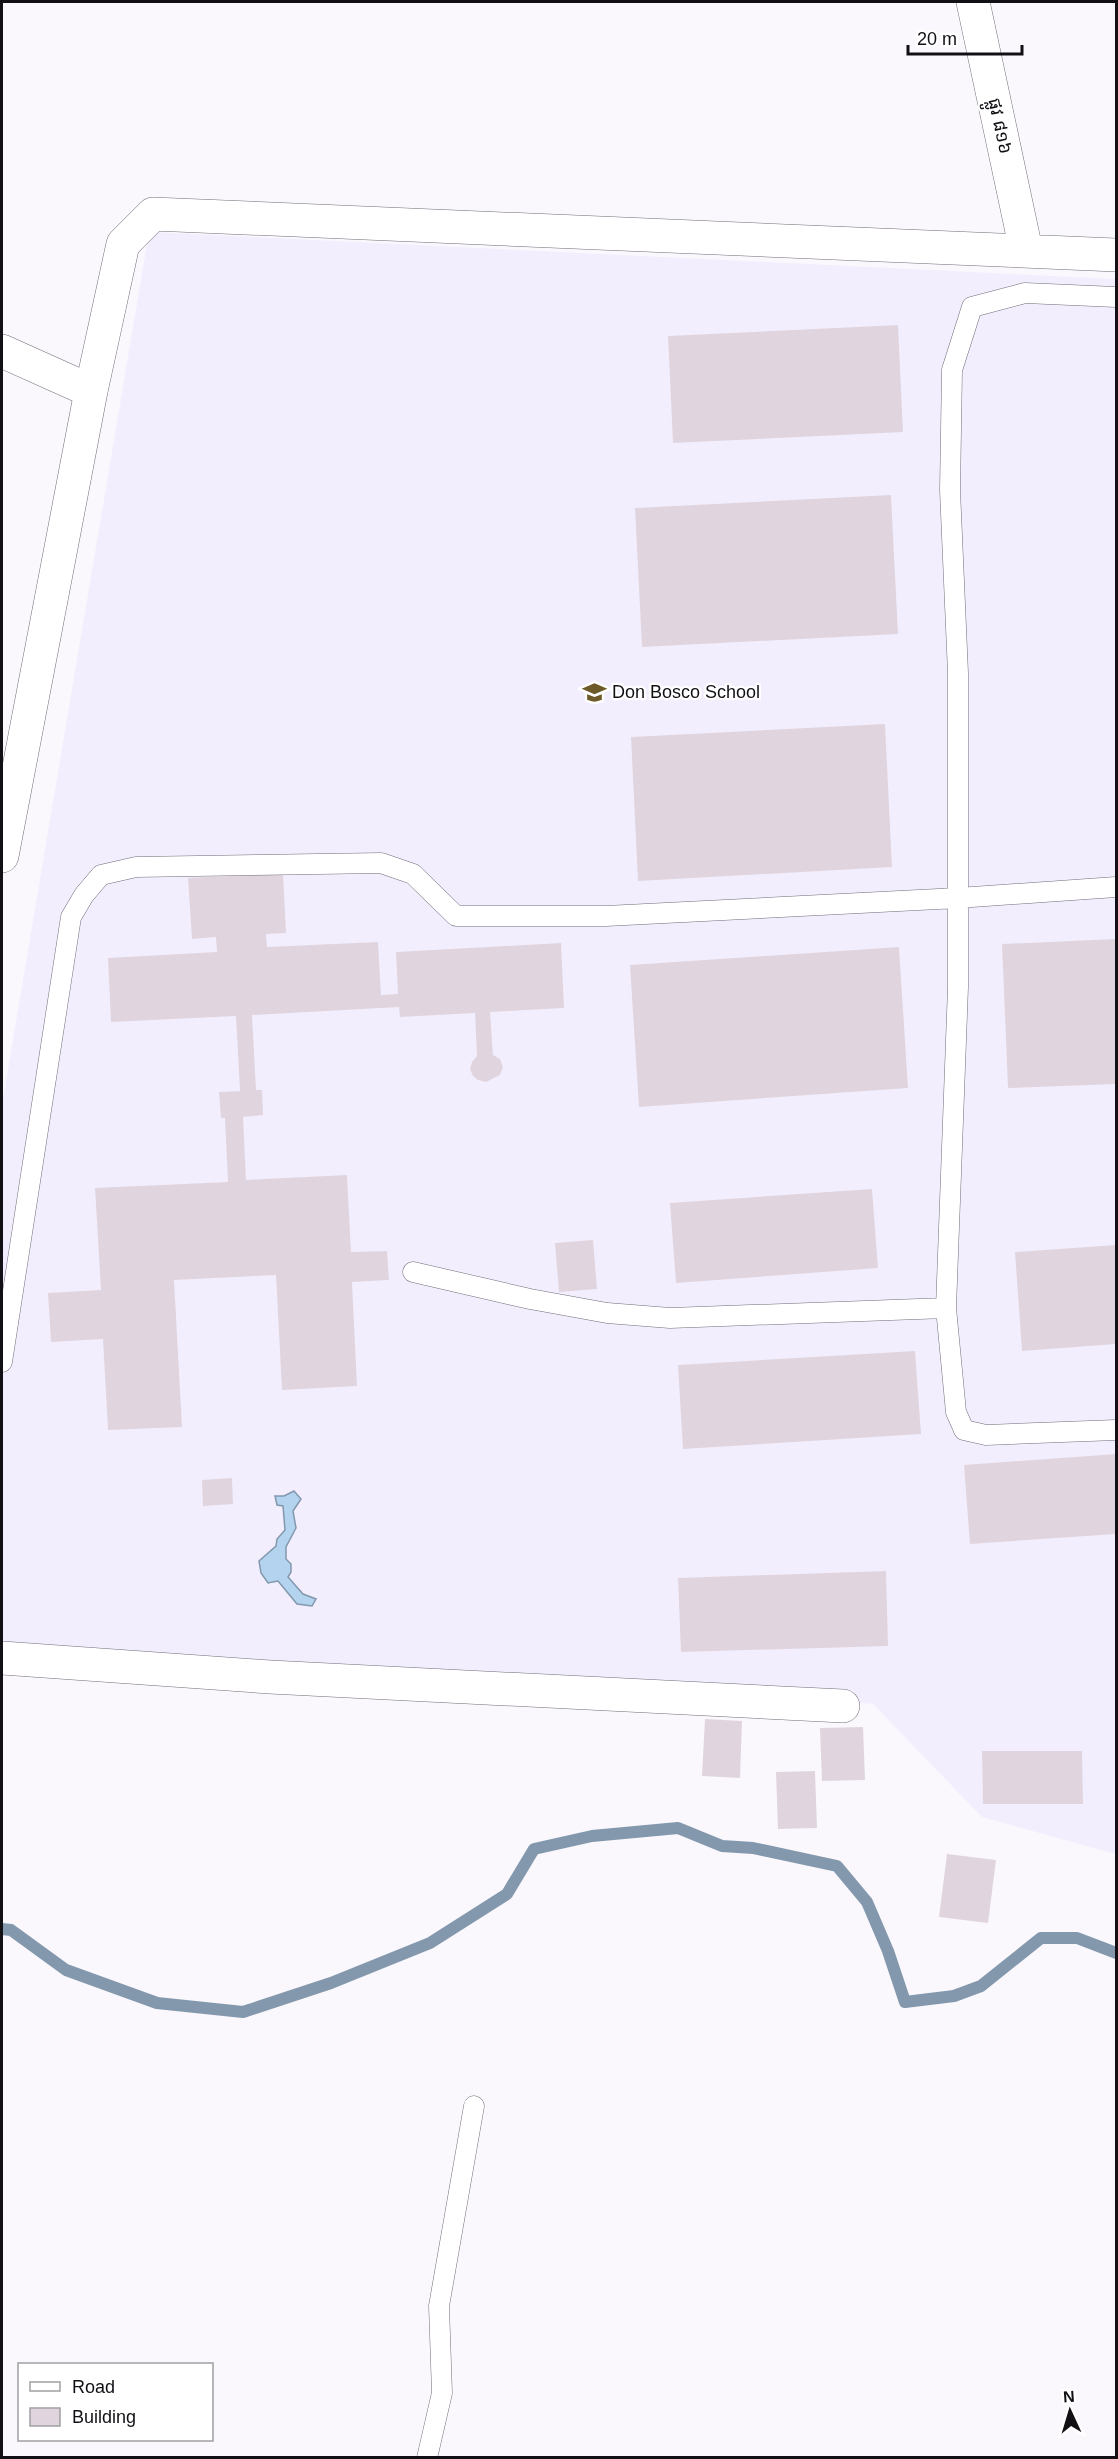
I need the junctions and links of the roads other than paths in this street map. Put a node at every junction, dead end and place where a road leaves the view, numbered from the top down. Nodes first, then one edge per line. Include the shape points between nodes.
1 (973, 2) edge
2 (1026, 250) junction
3 (1116, 255) edge
4 (1116, 297) edge
5 (2, 351) edge
6 (91, 391) junction
7 (2, 856) edge
8 (1116, 887) edge
9 (958, 898) junction
10 (413, 1272) dead end
11 (946, 1308) junction
12 (2, 1362) edge
13 (1116, 1430) edge
14 (2, 1658) edge
15 (843, 1706) dead end
16 (474, 2106) dead end
17 (427, 2457) edge

1 - 2 street, ផ្លូវ ៨១៦
2 - 3 street
2 - 6 street via 153,214 123,244
4 - 9 lane via 1025,293 972,307 952,370 950,490 958,673
5 - 6 street
6 - 7 street
8 - 9 lane
9 - 11 lane
9 - 12 lane via 606,916 456,916 413,874 381,863 136,867 101,874 70,917
10 - 11 lane via 607,1313 670,1318
11 - 13 lane via 956,1412 964,1430 986,1435
14 - 15 street via 270,1677
16 - 17 lane via 439,2306 442,2393

